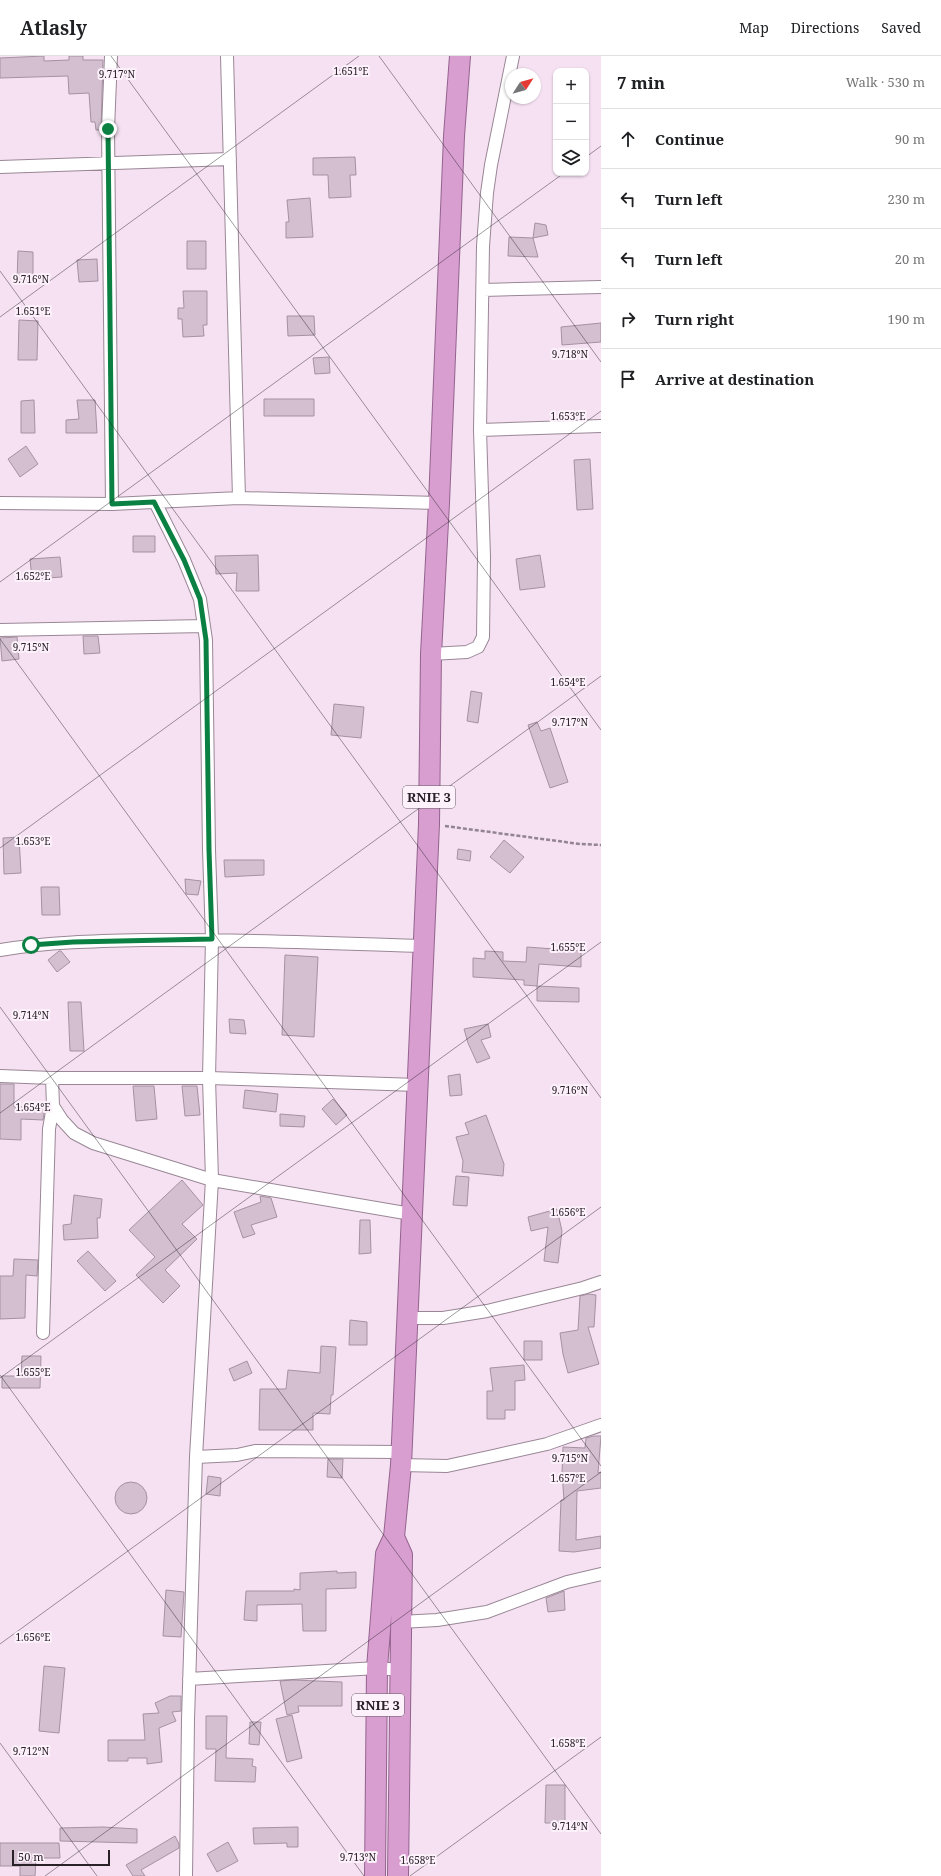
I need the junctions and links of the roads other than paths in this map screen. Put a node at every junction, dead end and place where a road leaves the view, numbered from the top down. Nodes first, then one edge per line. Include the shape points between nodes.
1 (111, 56) edge
2 (227, 56) edge
3 (460, 56) edge
4 (512, 56) edge
5 (230, 159) junction
6 (108, 162) junction
7 (0, 167) edge
8 (601, 287) edge
9 (483, 290) junction
10 (601, 426) edge
11 (480, 430) junction
12 (239, 498) junction
13 (154, 502) junction
14 (439, 503) junction
15 (0, 504) edge
16 (112, 504) junction
17 (204, 626) junction
18 (0, 630) edge
19 (431, 654) junction
20 (212, 939) junction
21 (423, 946) junction
22 (0, 950) edge
23 (0, 1076) edge
24 (52, 1078) junction
25 (209, 1078) junction
26 (417, 1085) junction
27 (52, 1106) junction
28 (212, 1180) junction
29 (411, 1214) junction
30 (601, 1282) edge
31 (406, 1318) junction
32 (43, 1333) dead end
33 (601, 1425) edge
34 (196, 1457) junction
35 (401, 1459) junction
36 (394, 1537) junction
37 (601, 1574) edge
38 (400, 1622) junction
39 (378, 1668) junction
40 (400, 1670) junction
41 (189, 1679) junction
42 (186, 1876) edge
43 (375, 1876) edge
44 (398, 1876) edge

1 - 6 street
2 - 5 street
3 - 14 highway, RNIE 3 via 454,136
4 - 9 street via 487,193
5 - 6 street
5 - 12 street
6 - 7 street
6 - 16 street
8 - 9 street
9 - 11 street
10 - 11 street
11 - 19 street via 484,557 483,637 478,647 468,652
12 - 13 street
12 - 14 street
13 - 16 street
13 - 17 street via 184,560 200,599
14 - 19 highway, RNIE 3
15 - 16 street
17 - 18 street
17 - 20 street
19 - 21 highway, RNIE 3 via 429,824
20 - 21 street
20 - 22 street via 73,942
20 - 25 street
21 - 26 highway, RNIE 3
23 - 24 street
24 - 25 street
24 - 27 street
25 - 26 street
25 - 28 street
26 - 29 highway, RNIE 3
27 - 28 street via 74,1133 94,1143
27 - 32 street via 49,1129
28 - 29 street
28 - 34 street
29 - 31 highway, RNIE 3
30 - 31 street via 487,1311 443,1318
31 - 35 highway, RNIE 3
33 - 35 street via 547,1444 447,1466
34 - 35 street via 237,1455 255,1451
34 - 41 street
35 - 36 highway, RNIE 3
36 - 38 highway, RNIE 3 via 402,1555
36 - 39 highway, RNIE 3 via 386,1554
37 - 38 street via 567,1582 487,1612 437,1620
38 - 40 highway, RNIE 3
39 - 40 street
39 - 41 street
39 - 43 highway, RNIE 3
40 - 44 highway, RNIE 3
41 - 42 street

